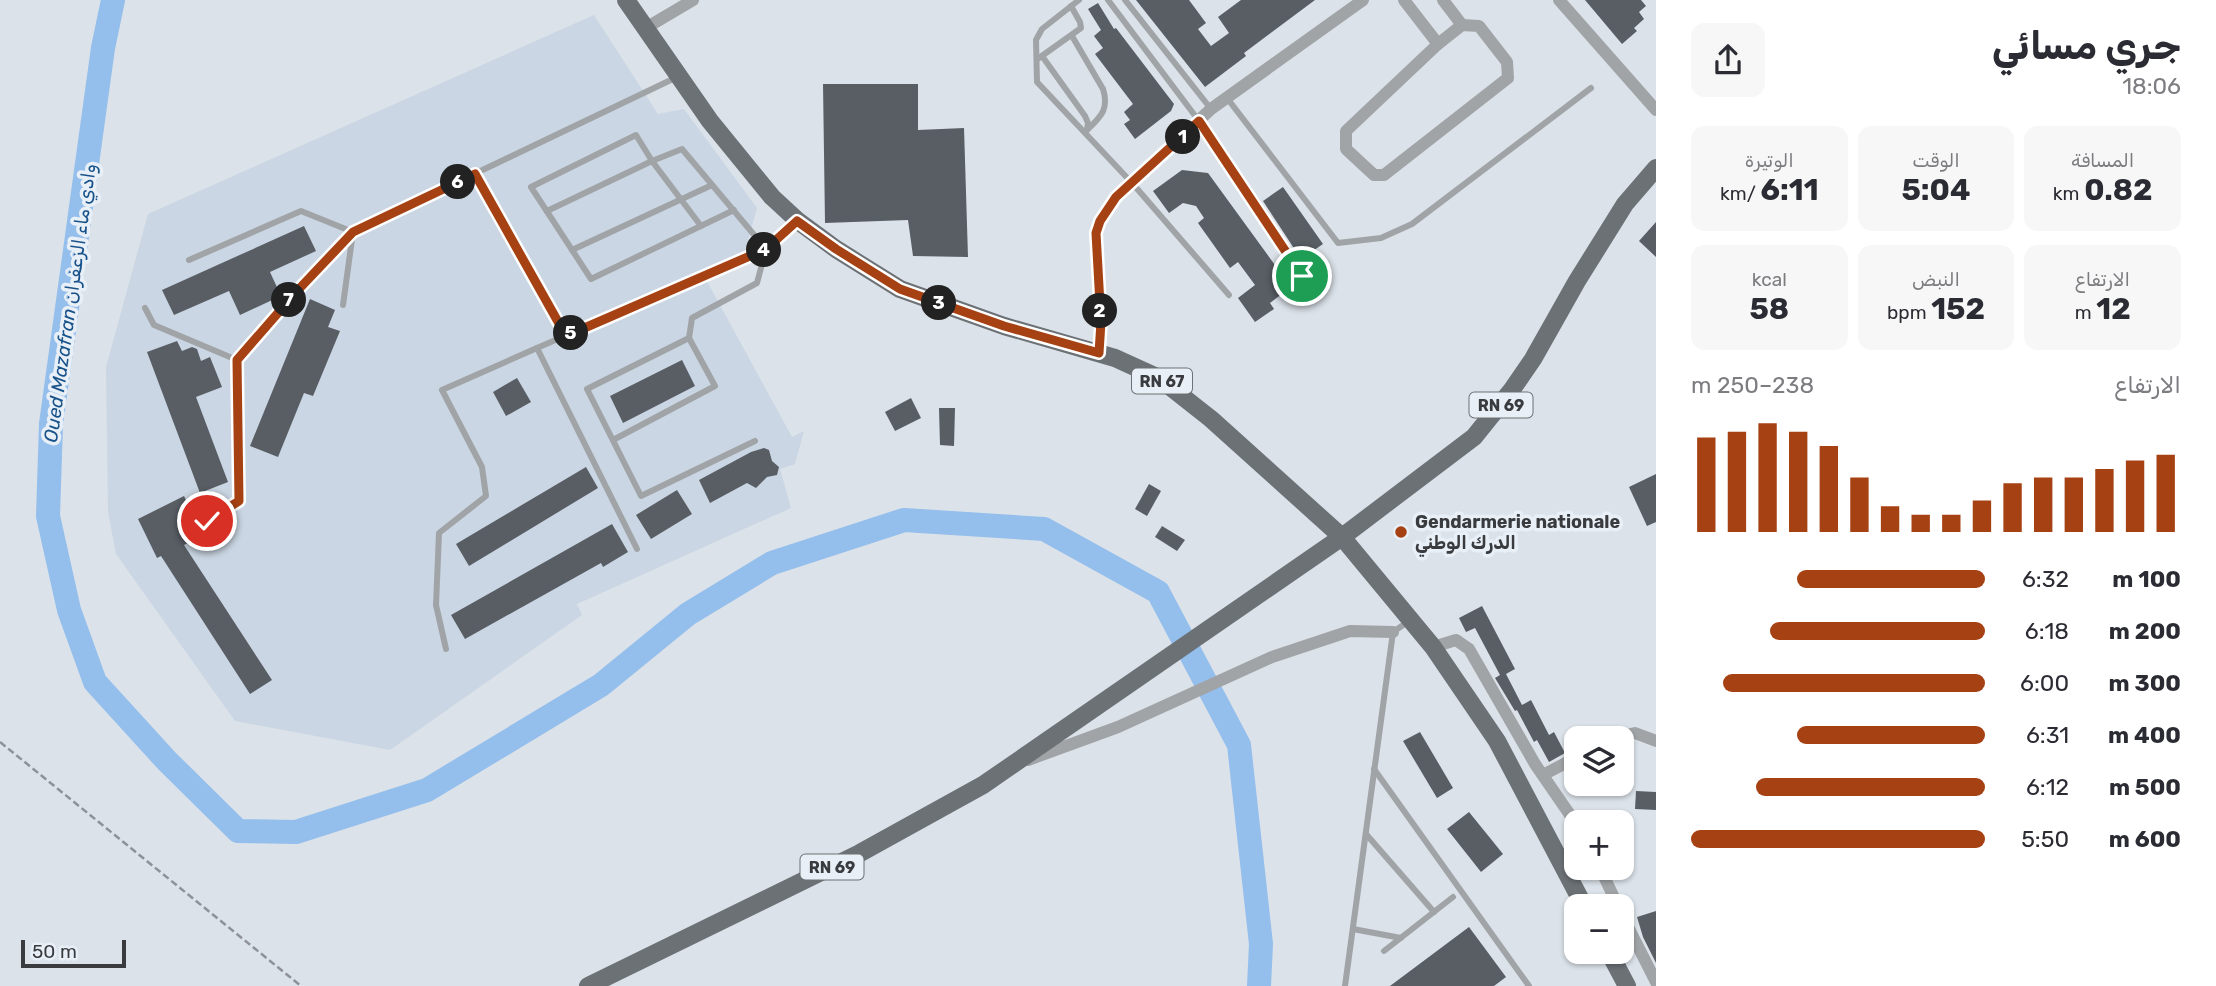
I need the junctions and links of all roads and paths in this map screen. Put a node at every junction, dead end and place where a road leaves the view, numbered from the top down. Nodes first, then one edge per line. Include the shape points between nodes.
1 (626, 0) edge
2 (693, 0) edge
3 (1079, 0) edge
4 (1108, 0) edge
5 (1125, 0) edge
6 (1363, 0) edge
7 (1404, 0) edge
8 (1443, 0) edge
9 (1559, 0) edge
10 (1071, 6) junction
11 (1462, 25) junction
12 (644, 29) junction
13 (1072, 36) junction
14 (1438, 44) junction
15 (1038, 58) junction
16 (677, 77) junction
17 (1591, 88) dead end
18 (1227, 98) junction
19 (1211, 109) junction
20 (1656, 110) edge
21 (1199, 121) junction
22 (1087, 131) junction
23 (653, 161) junction
24 (1656, 168) edge
25 (475, 174) junction
26 (1133, 184) junction
27 (712, 185) junction
28 (681, 199) junction
29 (734, 210) junction
30 (547, 211) junction
31 (797, 221) junction
32 (701, 226) junction
33 (353, 232) junction
34 (766, 249) junction
35 (572, 250) junction
36 (189, 260) dead end
37 (1302, 276) dead end
38 (1229, 295) dead end
39 (342, 305) dead end
40 (145, 308) dead end
41 (566, 336) junction
42 (689, 338) junction
43 (537, 348) junction
44 (1099, 353) junction
45 (237, 360) junction
46 (612, 440) junction
47 (755, 441) dead end
48 (207, 521) dead end
49 (1342, 537) junction
50 (637, 550) dead end
51 (1411, 620) junction
52 (1393, 632) junction
53 (1433, 647) junction
54 (446, 649) dead end
55 (1634, 733) edge
56 (1656, 741) edge
57 (0, 742) edge
58 (1564, 764) edge
59 (1008, 768) junction
60 (1374, 769) junction
61 (1543, 775) junction
62 (1567, 810) edge
63 (1366, 834) junction
64 (1578, 894) edge
65 (1452, 897) dead end
66 (1434, 912) junction
67 (1353, 929) junction
68 (1401, 938) junction
69 (1634, 939) edge
70 (1384, 951) dead end
71 (1615, 964) edge
72 (1656, 984) edge
73 (301, 986) edge
74 (588, 986) edge
75 (1345, 986) edge
76 (1530, 986) edge
77 (1627, 986) edge

1 - 12 main road, RN 67
2 - 12 street
3 - 10 lane
4 - 21 lane
5 - 19 lane
6 - 18 street
7 - 14 street
8 - 11 street
9 - 20 street
10 - 13 lane via 1081,28
10 - 15 lane via 1042,29 1036,40
11 - 14 street
11 - 14 street via 1479,26 1507,62 1508,78 1384,175 1374,175 1346,149 1346,131
12 - 16 main road, RN 67
13 - 15 lane
13 - 22 lane via 1106,98 1102,116
15 - 22 lane via 1085,117
15 - 22 lane via 1037,82
16 - 25 lane
16 - 31 main road, RN 67 via 772,197
17 - 18 lane via 1412,224 1381,238 1338,243
18 - 19 street
19 - 21 street
21 - 26 street
21 - 37 street
22 - 26 lane
23 - 27 lane via 682,149
23 - 28 lane
23 - 30 lane
23 - 30 lane via 636,135 531,187
24 - 49 main road, RN 69 via 1625,204 1533,359 1474,438
25 - 33 lane
25 - 41 street
26 - 38 lane
26 - 44 street via 1106,210 1096,233
27 - 28 lane
27 - 29 lane
28 - 32 lane
28 - 35 lane
29 - 32 lane
29 - 34 lane
30 - 35 lane
31 - 34 lane
31 - 44 main road, RN 67 via 900,289
32 - 35 lane via 591,279
33 - 36 lane via 301,211
33 - 39 lane
33 - 45 lane
34 - 41 lane
34 - 42 lane via 757,283 692,318
40 - 45 lane via 155,325
41 - 43 lane
42 - 46 lane via 587,389
42 - 46 lane via 715,386
43 - 50 lane
43 - 54 lane via 442,390 482,467 486,496 439,533 436,605
44 - 49 main road, RN 67 via 1158,378 1211,419
45 - 48 lane via 239,501
46 - 47 lane via 641,496
49 - 51 main road, RN 67
49 - 59 main road, RN 69
51 - 52 lane
51 - 53 main road, RN 67
52 - 59 street via 1350,631 1272,657 1118,727
52 - 60 lane
53 - 61 street via 1456,640 1469,649
53 - 64 main road, RN 67 via 1497,741
55 - 56 street
57 - 73 path
58 - 61 street
59 - 74 main road, RN 69 via 860,853
60 - 63 lane
60 - 76 lane
61 - 62 street
63 - 66 lane
63 - 67 lane
65 - 66 lane
66 - 68 lane
67 - 68 lane
67 - 75 lane
68 - 70 lane
69 - 72 street
71 - 77 main road

